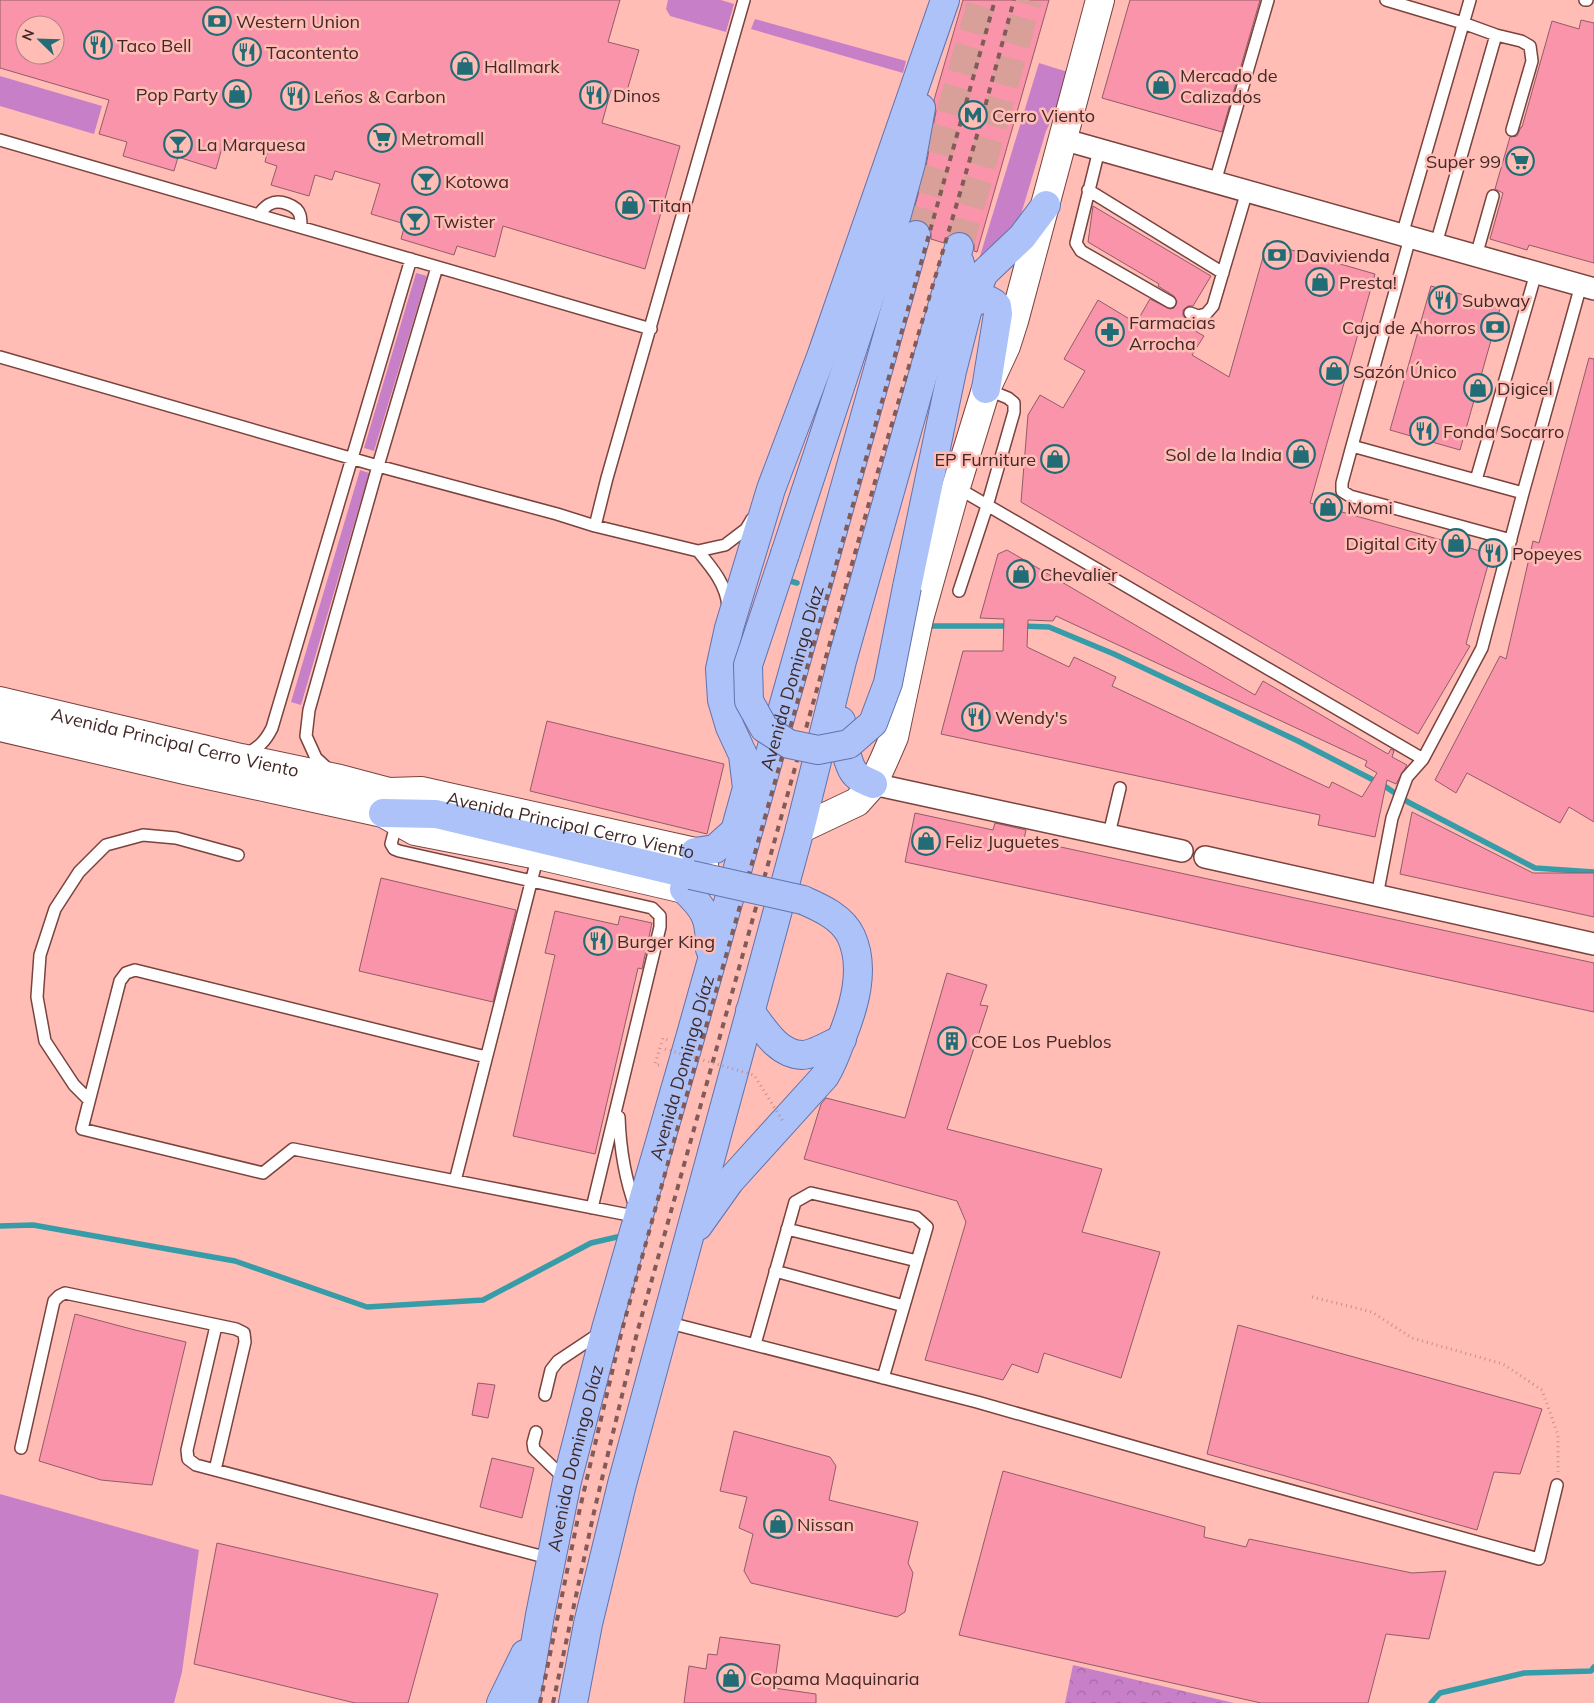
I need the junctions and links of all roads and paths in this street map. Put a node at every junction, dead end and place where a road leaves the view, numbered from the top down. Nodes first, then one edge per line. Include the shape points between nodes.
1 (744, 0) edge
2 (945, 0) edge
3 (1100, 0) edge
4 (1268, 0) edge
5 (1386, 0) edge
6 (1470, 0) edge
7 (1463, 23) junction
8 (1496, 35) junction
9 (924, 59) junction
10 (1512, 130) dead end
11 (1062, 139) junction
12 (0, 140) edge
13 (1099, 150) junction
14 (1215, 182) junction
15 (1088, 190) junction
16 (1247, 191) junction
17 (1493, 196) dead end
18 (1046, 205) junction
19 (258, 215) junction
20 (301, 228) junction
21 (916, 235) tunnel mouth
22 (1406, 236) junction
23 (1436, 244) junction
24 (1476, 256) junction
25 (410, 259) junction
26 (437, 267) junction
27 (1223, 273) junction
28 (1536, 273) junction
29 (1588, 287) edge
30 (1170, 302) dead end
31 (1190, 313) dead end
32 (965, 319) junction
33 (651, 329) junction
34 (0, 357) edge
35 (986, 389) junction
36 (908, 428) junction
37 (1352, 446) junction
38 (352, 458) junction
39 (378, 466) junction
40 (1476, 480) junction
41 (956, 487) junction
42 (771, 489) junction
43 (1523, 493) junction
44 (987, 506) junction
45 (595, 526) junction
46 (1511, 540) junction
47 (698, 551) junction
48 (959, 591) dead end
49 (729, 628) junction
50 (842, 661) junction
51 (0, 701) edge
52 (0, 727) edge
53 (241, 758) junction
54 (1423, 759) junction
55 (340, 780) junction
56 (873, 784) junction
57 (1120, 788) dead end
58 (390, 809) junction
59 (800, 829) junction
60 (735, 831) junction
61 (1109, 834) junction
62 (1182, 852) dead end
63 (238, 855) dead end
64 (538, 855) junction
65 (1205, 857) dead end
66 (690, 872) junction
67 (531, 881) junction
68 (1377, 896) junction
69 (710, 926) junction
70 (1594, 944) edge
71 (710, 964) junction
72 (750, 1011) junction
73 (842, 1039) junction
74 (665, 1049) dead end
75 (486, 1057) junction
76 (89, 1100) junction
77 (618, 1103) junction
78 (784, 1124) dead end
79 (455, 1181) junction
80 (592, 1208) junction
81 (639, 1217) junction
82 (787, 1229) junction
83 (688, 1239) junction
84 (917, 1261) junction
85 (775, 1271) junction
86 (1312, 1297) dead end
87 (904, 1306) junction
88 (666, 1322) junction
89 (216, 1326) junction
90 (606, 1329) junction
91 (754, 1344) junction
92 (883, 1378) junction
93 (545, 1395) dead end
94 (536, 1432) dead end
95 (21, 1448) dead end
96 (215, 1470) junction
97 (568, 1481) junction
98 (1558, 1485) joint
99 (552, 1559) junction
100 (540, 1615) junction
101 (588, 1624) junction
102 (500, 1703) edge
103 (525, 1703) edge
104 (573, 1703) edge
105 (593, 1703) edge

1 - 33 lane
2 - 9 main road
3 - 11 street
4 - 14 lane
5 - 7 lane
6 - 7 lane
7 - 8 lane
7 - 22 lane
8 - 10 lane via 1530,46 1532,61
8 - 23 lane
9 - 32 main road, bridge via 921,118 897,214 748,665 750,701 764,728 789,744 818,750 849,744 873,723 888,683
9 - 42 main road via 822,354
11 - 13 street
11 - 18 street
12 - 19 lane
13 - 14 street
13 - 15 lane
14 - 16 street
15 - 27 lane
15 - 30 lane via 1076,243 1081,251
16 - 22 street
16 - 27 lane
17 - 24 lane
18 - 32 main road via 1022,238 984,273
18 - 35 street via 1006,346
19 - 20 lane
19 - 20 lane via 272,203 287,204 300,214
20 - 25 lane
21 - 71 main road, Avenida Domingo Díaz
22 - 23 street
22 - 37 lane
23 - 24 street
24 - 28 street
25 - 26 lane
25 - 38 lane
26 - 33 lane
26 - 39 lane
27 - 31 lane via 1213,306 1206,314
28 - 29 street
28 - 40 lane
29 - 43 lane
32 - 35 main road via 981,299 997,306
32 - 36 main road
32 - 36 main road via 958,247
33 - 45 lane
34 - 38 lane
35 - 41 street
35 - 44 lane via 1014,403
36 - 50 main road
37 - 40 lane
37 - 46 lane via 1342,483 1342,491 1350,496
38 - 39 lane
38 - 53 lane via 272,728 260,746
39 - 45 lane
39 - 55 lane via 309,710 306,736 316,758
40 - 43 lane
41 - 44 lane
41 - 56 street via 919,619 894,737
42 - 47 lane via 746,529 725,545
42 - 49 main road
43 - 46 lane
44 - 48 lane
44 - 54 lane
45 - 47 lane
46 - 54 lane via 1482,648
47 - 49 lane via 717,575 727,597
49 - 60 main road via 720,669 722,700 743,755 747,788
50 - 56 main road via 841,735 853,771
50 - 59 main road
51 - 53 street, Avenida Principal Cerro Viento
52 - 58 street, Avenida Principal Cerro Viento via 185,770
53 - 55 street, Avenida Principal Cerro Viento
54 - 68 lane via 1406,777 1392,818
55 - 58 street, Avenida Principal Cerro Viento
56 - 59 street via 857,802
56 - 61 street
57 - 61 lane
58 - 64 street, Avenida Principal Cerro Viento via 415,831
58 - 66 main road via 436,814
58 - 66 street, Avenida Principal Cerro Viento via 421,790
58 - 67 lane via 394,849
59 - 72 main road
60 - 66 main road
60 - 69 main road
61 - 62 street
63 - 76 lane via 176,838 143,835 106,845 79,872 55,908 40,955 37,997 43,1033 45,1042 74,1085
64 - 66 street, Avenida Principal Cerro Viento
64 - 67 lane
65 - 68 street
66 - 69 main road
66 - 73 main road, bridge via 803,900 840,921 851,936 858,960 852,1014
67 - 75 lane
67 - 77 lane via 652,908 660,916
68 - 70 street
69 - 71 main road
71 - 81 main road, Avenida Domingo Díaz
72 - 73 main road via 784,1050 802,1055
72 - 83 main road
73 - 83 main road via 825,1076 730,1181
74 - 78 path, bridge via 754,1075
75 - 76 lane via 135,970 126,973 120,981
75 - 79 lane
76 - 79 lane via 82,1129 263,1172 293,1149
77 - 80 lane
77 - 81 lane via 622,1161
79 - 80 lane
80 - 81 lane
81 - 90 main road, Avenida Domingo Díaz
82 - 84 lane
82 - 84 lane via 794,1202 811,1193 916,1217 927,1227
82 - 85 lane
83 - 88 main road
84 - 87 lane
85 - 87 lane
85 - 91 lane
86 - 98 path via 1372,1312 1412,1338 1503,1364 1542,1390 1558,1435
87 - 92 lane
88 - 91 lane
88 - 101 main road
89 - 95 lane via 65,1293 59,1296 54,1301
89 - 96 lane via 187,1450 188,1459 196,1465
89 - 96 lane via 244,1333 245,1342
90 - 93 lane via 558,1361 551,1370
90 - 97 main road, Avenida Domingo Díaz
91 - 92 lane
92 - 98 lane via 1539,1559
94 - 97 lane via 534,1449
96 - 99 lane
97 - 99 main road, Avenida Domingo Díaz
99 - 100 main road, Avenida Domingo Díaz
100 - 102 main road
100 - 103 main road, Avenida Domingo Díaz
101 - 104 main road
101 - 105 main road

